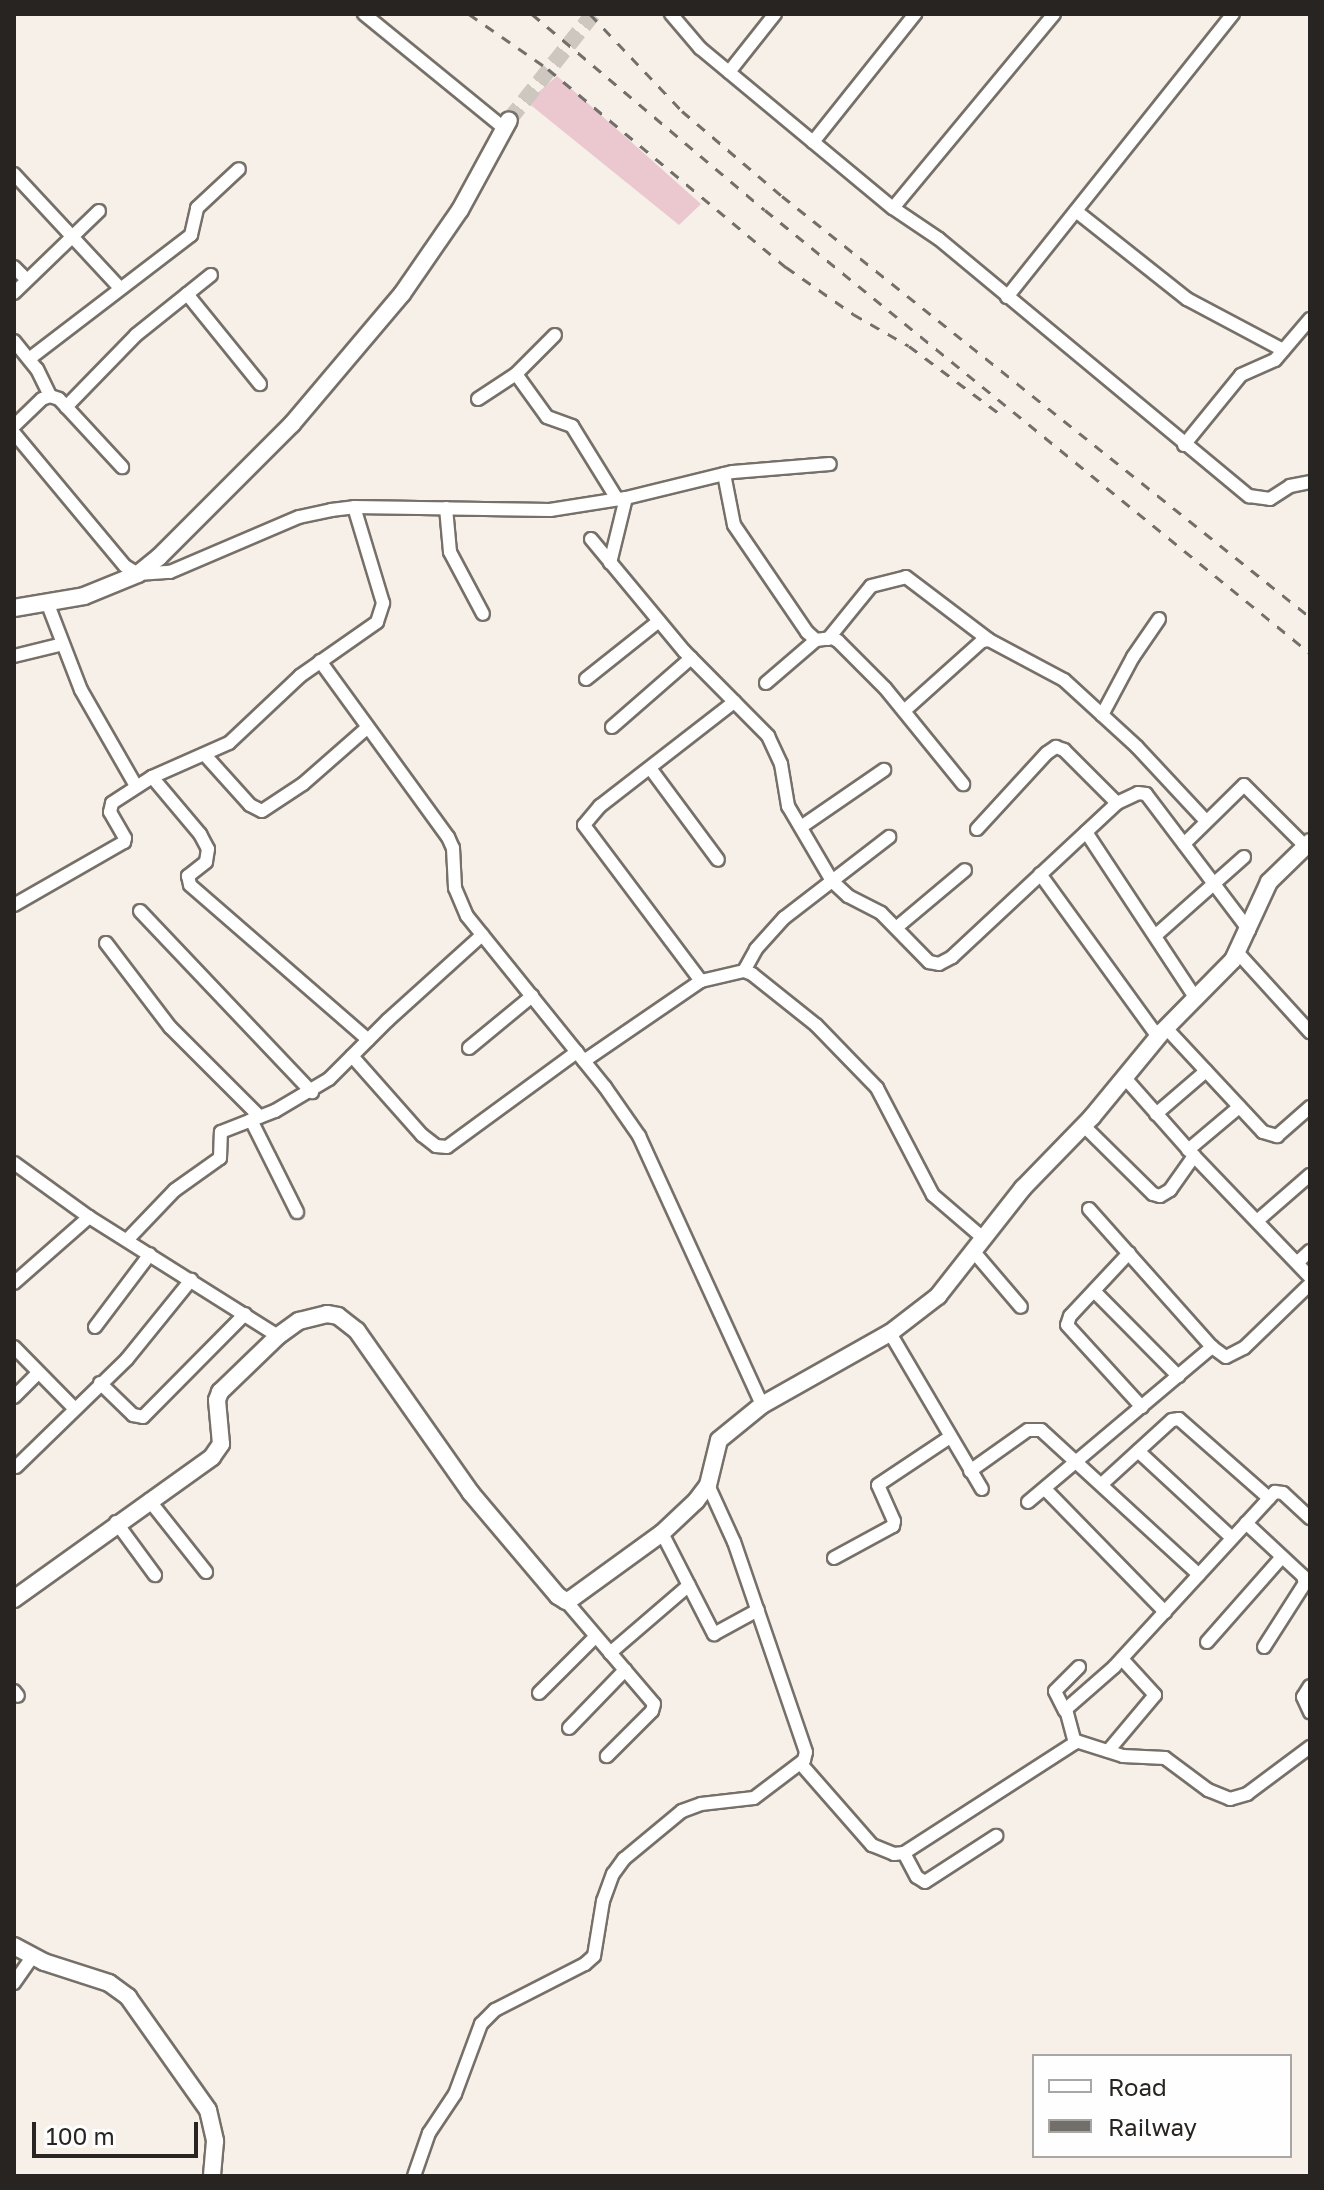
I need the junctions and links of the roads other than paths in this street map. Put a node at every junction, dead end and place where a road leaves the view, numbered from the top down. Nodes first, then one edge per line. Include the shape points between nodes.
1 (364, 14) edge
2 (671, 14) edge
3 (775, 14) edge
4 (915, 14) edge
5 (1054, 14) edge
6 (1233, 14) edge
7 (729, 72) junction
8 (507, 124) joint
9 (813, 142) junction
10 (239, 169) dead end
11 (14, 174) edge
12 (893, 208) junction
13 (99, 211) dead end
14 (1076, 211) junction
15 (73, 234) junction
16 (14, 267) edge
17 (211, 275) dead end
18 (27, 280) junction
19 (120, 288) junction
20 (14, 293) edge
21 (187, 294) junction
22 (1007, 297) junction
23 (1310, 319) edge
24 (555, 335) dead end
25 (14, 341) edge
26 (1283, 350) junction
27 (29, 359) junction
28 (516, 374) junction
29 (260, 384) dead end
30 (50, 396) junction
31 (478, 399) dead end
32 (66, 407) junction
33 (14, 426) edge
34 (14, 433) edge
35 (1184, 445) junction
36 (830, 464) dead end
37 (122, 467) dead end
38 (724, 474) junction
39 (1310, 482) edge
40 (621, 498) junction
41 (354, 507) junction
42 (446, 508) junction
43 (591, 539) dead end
44 (610, 563) junction
45 (138, 574) junction
46 (47, 602) junction
47 (14, 608) edge
48 (483, 614) dead end
49 (1159, 619) dead end
50 (659, 621) junction
51 (822, 640) junction
52 (989, 640) junction
53 (63, 644) junction
54 (14, 656) edge
55 (691, 658) junction
56 (320, 661) junction
57 (586, 679) dead end
58 (766, 683) dead end
59 (734, 702) junction
60 (904, 711) junction
61 (1102, 715) junction
62 (368, 727) junction
63 (612, 727) dead end
64 (205, 755) junction
65 (650, 768) junction
66 (884, 770) dead end
67 (152, 777) junction
68 (963, 784) dead end
69 (136, 786) junction
70 (1117, 803) junction
71 (1205, 820) junction
72 (801, 827) junction
73 (977, 829) dead end
74 (1086, 832) junction
75 (889, 837) dead end
76 (1184, 844) junction
77 (1307, 844) edge
78 (1244, 857) dead end
79 (718, 860) dead end
80 (965, 870) dead end
81 (1040, 874) junction
82 (832, 881) junction
83 (1215, 885) junction
84 (14, 905) edge
85 (140, 911) dead end
86 (896, 928) junction
87 (1249, 930) junction
88 (482, 935) junction
89 (1155, 936) junction
90 (106, 943) dead end
91 (1238, 953) junction
92 (744, 971) junction
93 (701, 981) junction
94 (532, 996) junction
95 (1195, 997) junction
96 (1162, 1032) junction
97 (1310, 1032) edge
98 (368, 1040) junction
99 (469, 1048) dead end
100 (352, 1056) junction
101 (581, 1057) junction
102 (1206, 1071) junction
103 (1125, 1078) junction
104 (312, 1092) junction
105 (1239, 1107) junction
106 (1310, 1107) edge
107 (1156, 1114) junction
108 (255, 1119) junction
109 (1084, 1126) junction
110 (1191, 1153) junction
111 (14, 1163) edge
112 (1310, 1175) edge
113 (1089, 1209) dead end
114 (297, 1212) dead end
115 (89, 1217) junction
116 (1257, 1221) junction
117 (127, 1240) junction
118 (978, 1245) junction
119 (1310, 1251) edge
120 (1129, 1253) junction
121 (150, 1254) junction
122 (1297, 1263) junction
123 (1310, 1277) edge
124 (191, 1280) junction
125 (14, 1283) edge
126 (1310, 1284) edge
127 (1094, 1291) junction
128 (1021, 1307) dead end
129 (245, 1314) junction
130 (95, 1327) dead end
131 (890, 1333) junction
132 (278, 1336) junction
133 (14, 1347) edge
134 (1212, 1347) junction
135 (38, 1373) junction
136 (1178, 1376) junction
137 (100, 1383) junction
138 (14, 1397) edge
139 (762, 1405) junction
140 (1142, 1407) junction
141 (75, 1409) junction
142 (950, 1437) junction
143 (1138, 1451) junction
144 (1079, 1462) junction
145 (16, 1467) dead end
146 (970, 1471) junction
147 (1103, 1483) junction
148 (708, 1485) junction
149 (982, 1489) dead end
150 (1045, 1489) junction
151 (1269, 1498) junction
152 (149, 1500) junction
153 (1028, 1502) dead end
154 (1310, 1518) edge
155 (116, 1522) junction
156 (1246, 1523) junction
157 (662, 1533) junction
158 (1232, 1538) junction
159 (1282, 1557) junction
160 (834, 1558) dead end
161 (206, 1572) dead end
162 (155, 1575) dead end
163 (1199, 1575) junction
164 (689, 1585) junction
165 (14, 1599) edge
166 (566, 1601) junction
167 (758, 1610) junction
168 (1165, 1612) junction
169 (595, 1637) junction
170 (1207, 1642) dead end
171 (1264, 1647) dead end
172 (610, 1653) junction
173 (1122, 1659) junction
174 (1079, 1667) dead end
175 (625, 1670) junction
176 (1310, 1686) edge
177 (539, 1693) dead end
178 (1065, 1711) junction
179 (1310, 1712) edge
180 (569, 1728) dead end
181 (1076, 1741) junction
182 (1310, 1747) edge
183 (1108, 1751) junction
184 (607, 1756) dead end
185 (801, 1764) junction
186 (996, 1836) dead end
187 (904, 1853) junction
188 (14, 1946) edge
189 (33, 1956) junction
190 (14, 1983) edge
191 (212, 2176) edge
192 (414, 2176) edge

1 - 8 street
2 - 7 street
3 - 7 street
4 - 9 street
5 - 12 street
6 - 14 street
7 - 9 street
8 - 45 street via 460,210 402,294 292,424
9 - 12 street
10 - 19 street via 197,208 191,235
11 - 15 street
12 - 22 street
13 - 15 street
14 - 22 street
14 - 26 street via 1187,299
15 - 18 street
15 - 19 street
16 - 18 street
17 - 21 street
18 - 20 street
19 - 27 street
21 - 29 street
21 - 32 street via 136,335
22 - 35 street
23 - 26 street
24 - 28 street
25 - 27 street
26 - 35 street via 1275,360 1241,375
27 - 30 street
28 - 31 street
28 - 40 street via 547,417 572,426
30 - 32 street
30 - 33 street
32 - 37 street
34 - 45 street via 125,566
35 - 39 street via 1260,500
36 - 38 street
38 - 40 street
38 - 51 street via 734,525 774,587
40 - 42 street via 550,510
40 - 44 street
41 - 42 street
41 - 45 street via 299,517 170,572
41 - 56 street via 383,611 377,622
42 - 48 street via 450,552
43 - 44 street
44 - 50 street
45 - 46 street via 84,596
46 - 47 street
46 - 53 street
49 - 61 street
50 - 55 street
50 - 57 street
51 - 52 street via 871,586 906,577
51 - 58 street
51 - 60 street via 838,641
52 - 60 street
52 - 61 street via 1064,680
53 - 54 street
53 - 69 street via 81,690
55 - 59 street
55 - 63 street
56 - 62 street
56 - 64 street via 246,729
59 - 65 street
59 - 72 street via 775,749 788,806
60 - 68 street
61 - 71 street
62 - 64 street via 303,784 262,811 250,805
62 - 88 street via 448,837 458,901
64 - 67 street
65 - 79 street
65 - 93 street via 586,819 585,831
66 - 72 street
67 - 69 street
67 - 98 street via 208,849 210,857 188,876 190,885
69 - 84 street via 110,808 124,842
70 - 73 street via 1056,747
70 - 74 street
70 - 76 street via 1146,794
71 - 76 street
71 - 77 street via 1244,785
72 - 82 street
74 - 81 street
74 - 89 street
75 - 82 street
76 - 83 street
77 - 87 street via 1269,882
78 - 83 street
80 - 86 street
81 - 86 street via 939,964 922,957
81 - 96 street
82 - 86 street
82 - 92 street via 784,918
83 - 87 street
83 - 89 street
85 - 104 street
87 - 91 street
88 - 94 street
88 - 98 street
89 - 95 street
90 - 108 street via 170,1027
91 - 95 street
91 - 97 street
92 - 93 street
92 - 118 street via 816,1025 877,1088 933,1195
93 - 101 street
94 - 99 street
94 - 101 street
95 - 96 street
96 - 102 street
96 - 103 street
98 - 100 street
100 - 101 street via 422,1135 447,1147
100 - 104 street
101 - 139 street via 639,1136 660,1175
102 - 105 street
102 - 107 street
103 - 107 street
103 - 109 street
104 - 108 street
105 - 106 street via 1256,1128 1277,1136
105 - 110 street
107 - 110 street
108 - 114 street
108 - 117 street via 221,1132 220,1158 175,1190
109 - 110 street via 1144,1188 1160,1196 1170,1190
109 - 118 street via 1023,1188
110 - 116 street
111 - 115 street
112 - 116 street
113 - 120 street
115 - 117 street
115 - 125 street
116 - 122 street
117 - 121 street
118 - 128 street
118 - 131 street via 938,1296
119 - 122 street
120 - 127 street
120 - 134 street
121 - 124 street
121 - 130 street
122 - 123 street
124 - 129 street
124 - 137 street via 147,1337
126 - 134 street via 1232,1357
127 - 136 street
127 - 140 street via 1067,1325
129 - 132 street
129 - 137 street via 143,1417 133,1415
131 - 139 street
131 - 142 street
132 - 152 street via 220,1392 218,1451
132 - 166 street via 315,1315 338,1316 348,1323 448,1464
133 - 135 street
134 - 136 street
135 - 138 street
135 - 141 street
136 - 140 street
137 - 141 street
139 - 148 street via 715,1445
140 - 144 street
141 - 145 street
142 - 146 street
142 - 160 street via 878,1485 893,1526
143 - 147 street
143 - 151 street via 1179,1419
143 - 158 street
144 - 146 street via 1048,1434 1034,1429
144 - 147 street
144 - 150 street
146 - 149 street
147 - 163 street
148 - 157 street
148 - 167 street
150 - 153 street
150 - 168 street
151 - 154 street via 1283,1493
151 - 156 street
152 - 155 street
152 - 161 street
155 - 162 street
155 - 165 street
156 - 158 street
156 - 159 street
157 - 164 street
157 - 166 street
158 - 163 street
159 - 170 street
159 - 171 street via 1305,1583
163 - 168 street
164 - 167 street via 714,1634
164 - 172 street
166 - 169 street
167 - 185 street via 806,1752
168 - 173 street
169 - 172 street
169 - 177 street
172 - 175 street
173 - 178 street
173 - 183 street via 1155,1695
174 - 178 street via 1055,1691
175 - 180 street
175 - 184 street via 654,1708
176 - 179 street via 1303,1697
178 - 181 street
181 - 183 street
181 - 187 street
182 - 183 street via 1247,1794 1230,1799 1208,1790 1165,1758
185 - 187 street via 872,1845
185 - 192 street via 754,1798 682,1811 624,1859 603,1901 594,1956 495,2010 481,2024 455,2094 429,2133
186 - 187 street via 925,1882
188 - 189 street
189 - 190 street
189 - 191 street via 109,1983 128,1997 208,2110 215,2141

